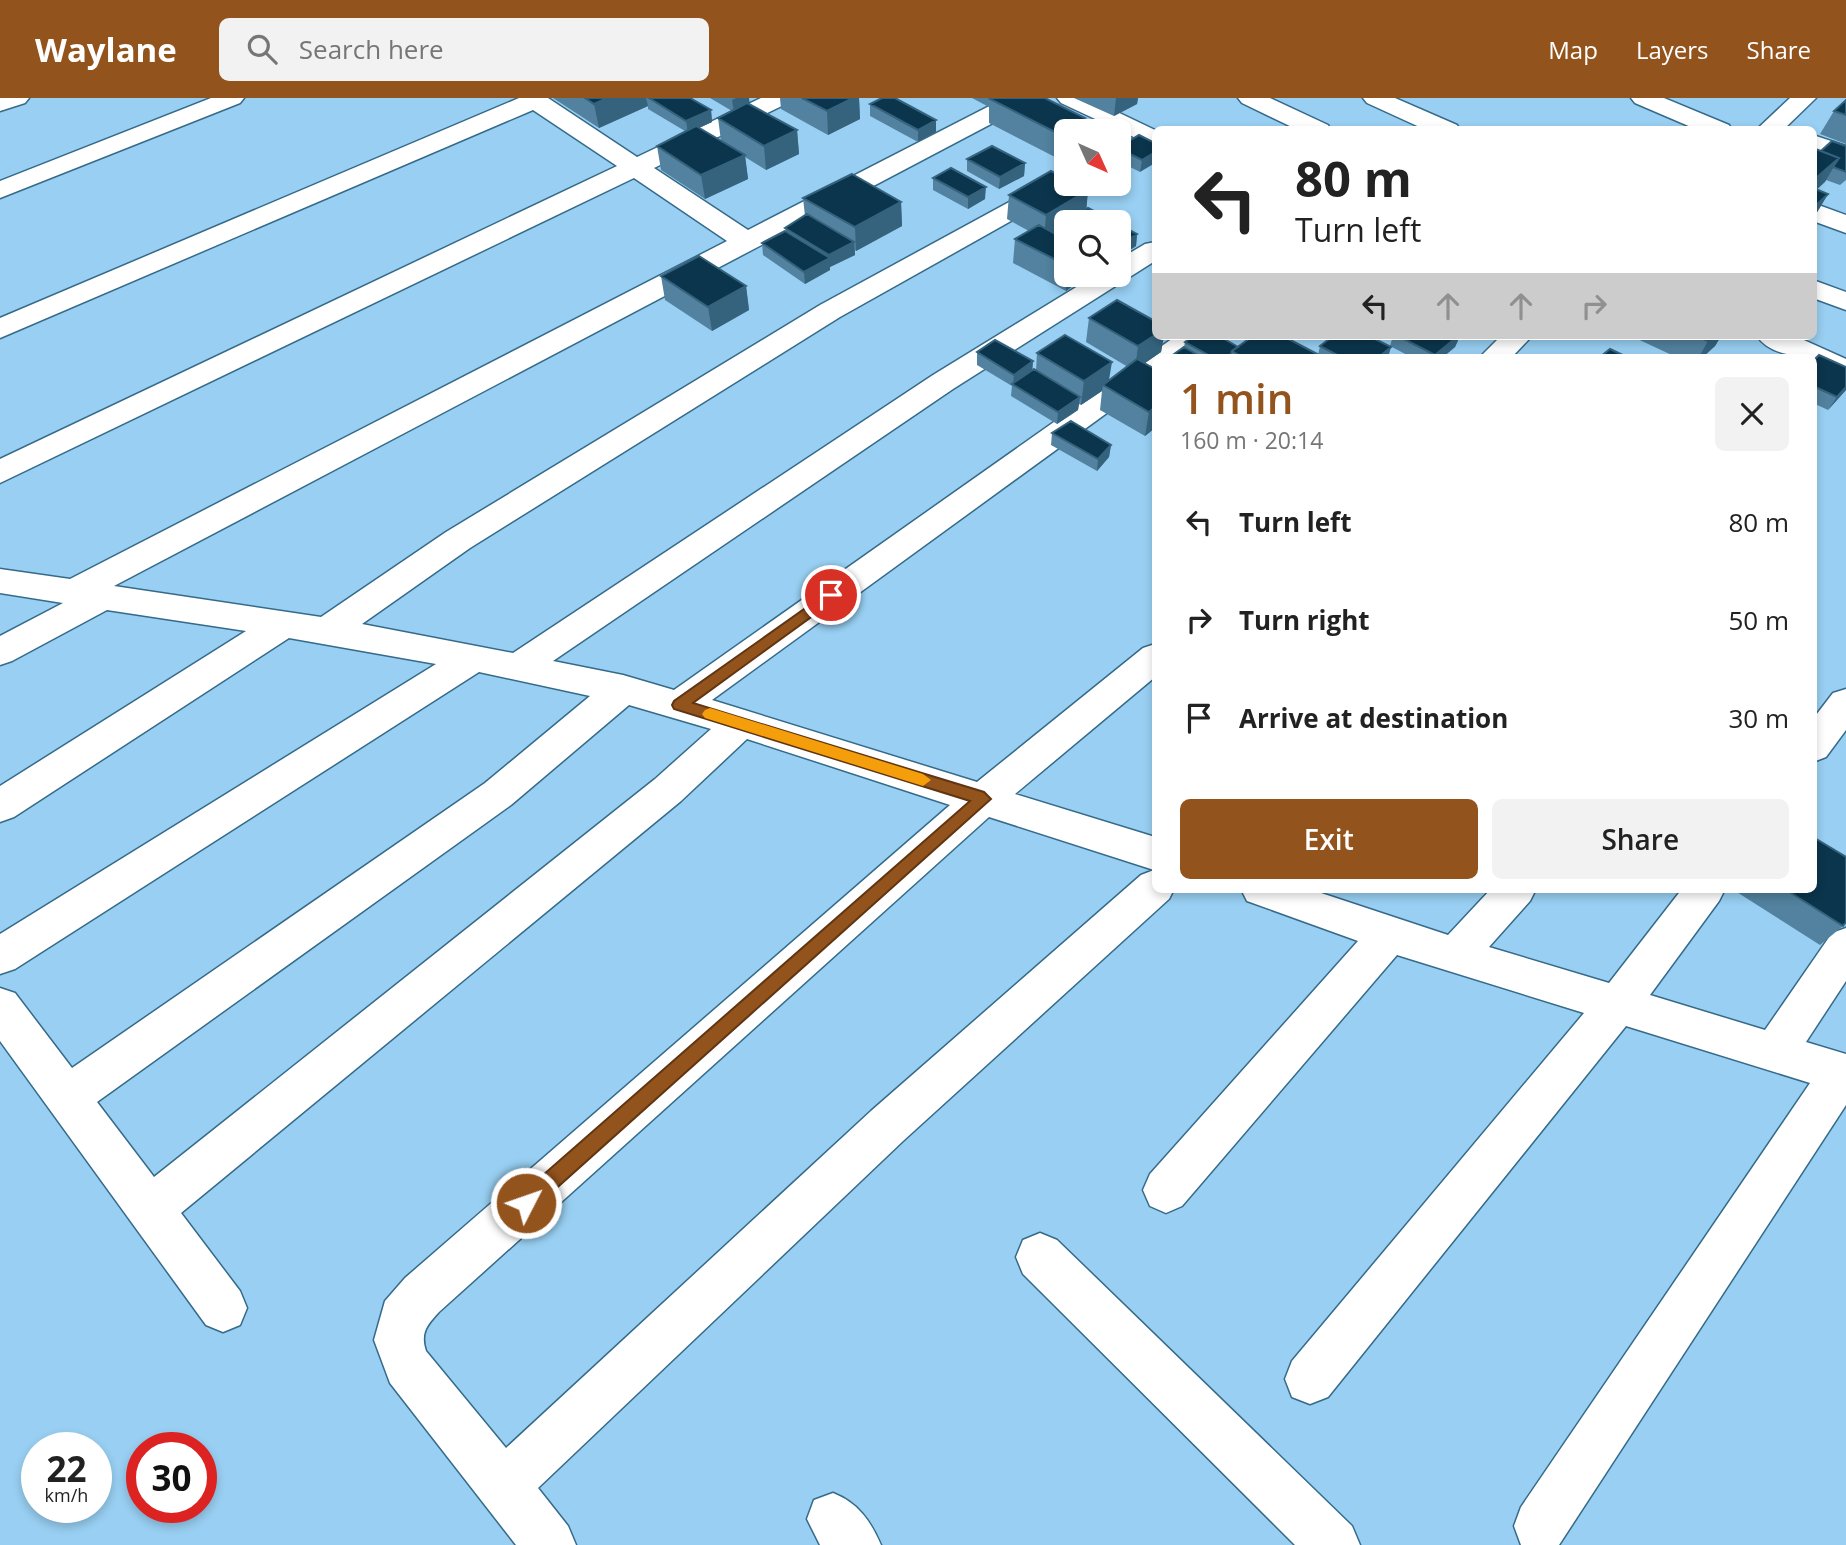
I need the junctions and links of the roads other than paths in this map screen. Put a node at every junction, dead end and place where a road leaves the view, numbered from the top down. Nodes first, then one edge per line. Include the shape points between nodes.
1 (17, 98) edge
2 (232, 98) edge
3 (780, 98) edge
4 (1023, 98) edge
5 (1069, 98) edge
6 (1250, 98) edge
7 (1375, 98) edge
8 (1643, 98) edge
9 (1804, 98) edge
10 (533, 99) edge
11 (0, 104) edge
12 (1311, 126) edge
13 (1439, 126) edge
14 (1710, 126) edge
15 (1775, 126) edge
16 (1152, 139) edge
17 (1817, 144) edge
18 (1846, 155) edge
19 (635, 167) junction
20 (1054, 188) edge
21 (0, 190) edge
22 (1817, 213) edge
23 (1846, 225) edge
24 (747, 242) junction
25 (1152, 252) edge
26 (1131, 265) edge
27 (1095, 287) edge
28 (1817, 290) edge
29 (1846, 302) edge
30 (0, 329) edge
31 (1190, 340) edge
32 (1514, 340) edge
33 (1780, 340) edge
34 (1170, 354) edge
35 (1498, 354) edge
36 (1811, 354) edge
37 (1817, 357) edge
38 (1152, 366) edge
39 (1846, 370) edge
40 (0, 472) edge
41 (0, 581) edge
42 (87, 595) junction
43 (285, 624) junction
44 (327, 631) junction
45 (0, 652) edge
46 (474, 658) junction
47 (1152, 659) edge
48 (518, 667) junction
49 (623, 689) junction
50 (1846, 703) edge
51 (680, 705) junction
52 (741, 723) junction
53 (1817, 742) edge
54 (984, 799) junction
55 (0, 806) edge
56 (1152, 853) edge
57 (1152, 890) edge
58 (1288, 893) edge
59 (1512, 893) edge
60 (1702, 893) edge
61 (1349, 902) edge
62 (1389, 935) junction
63 (1846, 946) edge
64 (1456, 955) junction
65 (0, 956) edge
66 (1618, 1004) junction
67 (0, 1007) edge
68 (1775, 1052) junction
69 (1844, 1073) edge
70 (67, 1097) junction
71 (1166, 1190) dead end
72 (149, 1210) junction
73 (1040, 1257) dead end
74 (223, 1308) dead end
75 (1310, 1379) dead end
76 (504, 1485) junction
77 (1540, 1526) dead end
78 (549, 1545) edge
79 (1333, 1545) edge

1 - 11 street
2 - 21 street
3 - 19 street
4 - 24 street
5 - 16 street
6 - 12 street
7 - 13 street
8 - 14 street
9 - 15 street
10 - 19 street
10 - 30 street
17 - 18 street
19 - 24 street
19 - 40 street
20 - 44 street via 830,311 458,540
22 - 23 street
24 - 42 street
25 - 26 street
27 - 48 street via 943,382
28 - 29 street
31 - 34 street
32 - 35 street
33 - 36 street
37 - 39 street
38 - 51 street
41 - 42 street
42 - 43 street
42 - 45 street
43 - 44 street
43 - 55 street
44 - 46 street
46 - 48 street
46 - 65 street
47 - 54 street
48 - 49 street
49 - 51 street
49 - 70 street via 498,794
50 - 53 street
51 - 52 street
52 - 54 street
52 - 72 street via 668,790
54 - 56 street
54 - 76 street via 422,1295 402,1318 398,1340 407,1366
57 - 76 street via 887,1126
58 - 61 street
59 - 64 street
60 - 66 street
61 - 62 street
62 - 64 street
62 - 71 street
63 - 68 street
64 - 66 street
66 - 68 street
66 - 75 street
67 - 70 street
68 - 69 street
69 - 77 street
70 - 72 street
72 - 74 street
73 - 79 street
76 - 78 street

